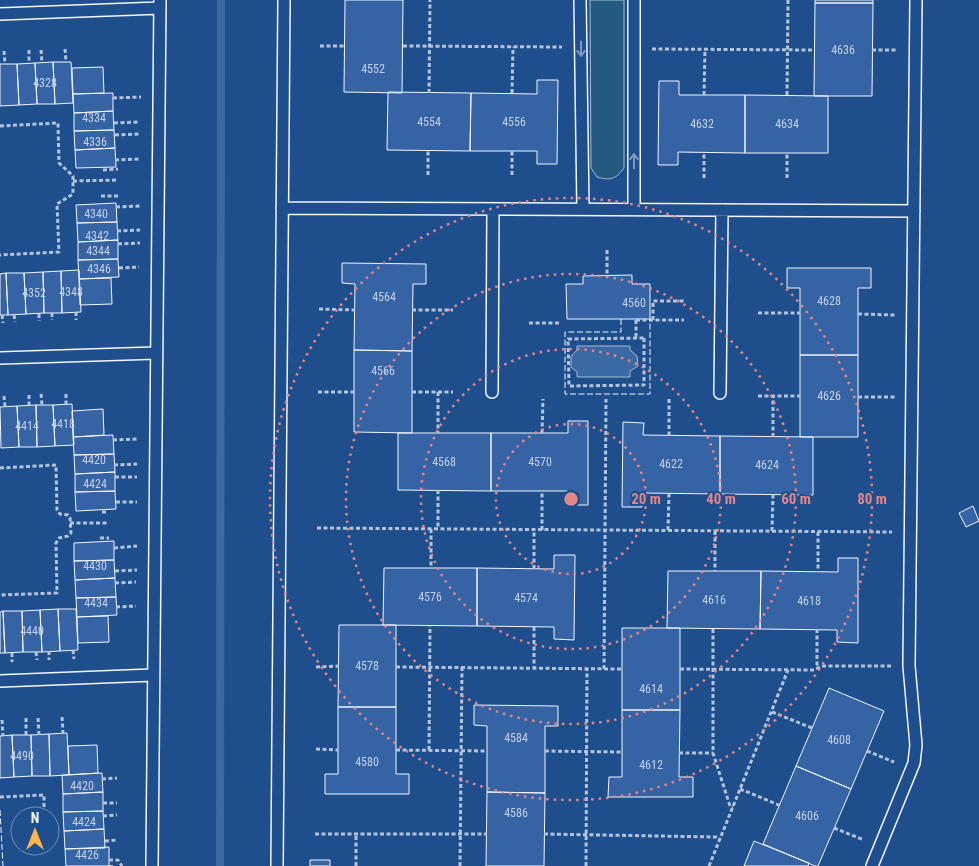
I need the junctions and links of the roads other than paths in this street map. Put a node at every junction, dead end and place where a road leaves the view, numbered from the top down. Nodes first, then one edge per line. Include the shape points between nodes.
1 (284, 0) edge
2 (580, 0) edge
3 (634, 0) edge
4 (916, 0) edge
5 (160, 4) edge
6 (0, 14) edge
7 (282, 208) junction
8 (493, 209) junction
9 (583, 209) junction
10 (634, 209) junction
11 (722, 210) junction
12 (914, 211) junction
13 (156, 354) junction
14 (0, 358) edge
15 (492, 392) dead end
16 (720, 393) dead end
17 (153, 675) junction
18 (0, 681) edge
19 (152, 866) edge
20 (277, 866) edge
21 (872, 866) edge

1 - 7 lane
2 -> 9 lane
10 -> 3 lane
4 - 12 lane
5 - 6 lane
5 - 13 lane
7 - 8 lane
7 - 20 lane
8 - 9 lane
8 - 15 lane
9 - 10 lane
10 - 11 lane
11 - 12 lane
11 - 16 lane
12 - 21 lane via 909,666 916,745 913,770
13 - 14 lane
13 - 17 lane
17 - 18 lane
17 - 19 lane

